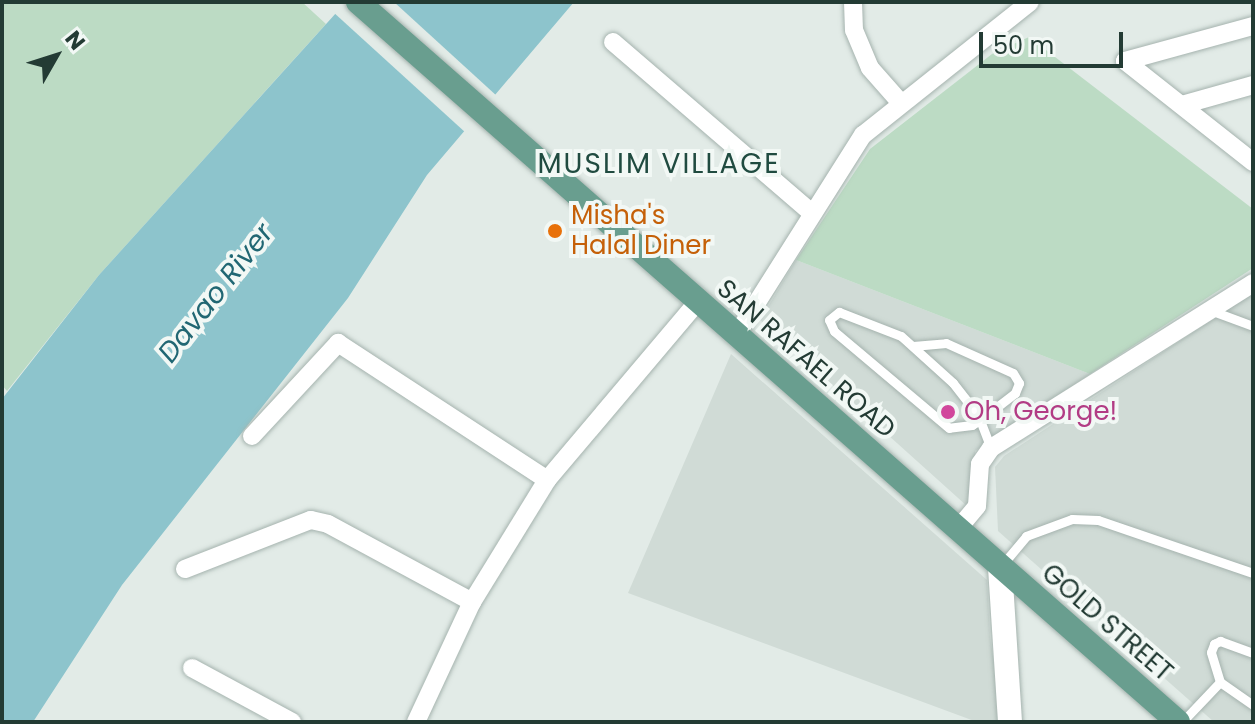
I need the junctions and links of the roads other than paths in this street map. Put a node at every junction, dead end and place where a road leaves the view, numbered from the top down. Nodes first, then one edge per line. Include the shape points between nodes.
1 (358, 2) edge
2 (853, 2) edge
3 (1030, 2) edge
4 (1253, 26) edge
5 (613, 42) dead end
6 (1251, 87) edge
7 (900, 102) junction
8 (1182, 105) junction
9 (1253, 162) edge
10 (812, 213) junction
11 (1253, 283) edge
12 (698, 301) junction
13 (1210, 310) junction
14 (1253, 326) edge
15 (737, 334) junction
16 (913, 346) junction
17 (980, 420) junction
18 (252, 436) dead end
19 (991, 448) junction
20 (547, 480) junction
21 (957, 530) junction
22 (1000, 567) junction
23 (185, 569) dead end
24 (1253, 573) edge
25 (472, 602) junction
26 (1253, 653) edge
27 (192, 668) dead end
28 (1220, 682) junction
29 (1253, 705) edge
30 (292, 722) edge
31 (416, 722) edge
32 (1010, 722) edge
33 (1180, 722) edge

1 - 12 main road, SAN RAFAEL ROAD
2 - 7 street via 854,30 870,68
3 - 7 street
4 - 8 street via 1125,61
5 - 10 street
6 - 8 street
7 - 10 street via 863,135
8 - 9 street
10 - 15 street
11 - 13 street
12 - 15 main road, SAN RAFAEL ROAD
12 - 20 street
13 - 14 lane
13 - 19 street
15 - 21 main road, SAN RAFAEL ROAD
16 - 17 lane via 953,383
16 - 17 lane via 946,343 1017,377 1015,393
16 - 17 lane via 846,314 833,314 829,320 834,331 949,428 965,429
17 - 19 lane
18 - 20 street via 338,343
19 - 21 street via 980,464 977,506
20 - 25 street
21 - 22 main road, SAN RAFAEL ROAD
22 - 24 lane via 1026,536 1072,519 1098,520
22 - 32 street
22 - 33 main road, GOLD STREET
23 - 25 street via 311,520 328,524
25 - 31 street
26 - 28 lane via 1220,641 1214,644 1211,652
27 - 30 street
28 - 29 lane
28 - 33 lane

